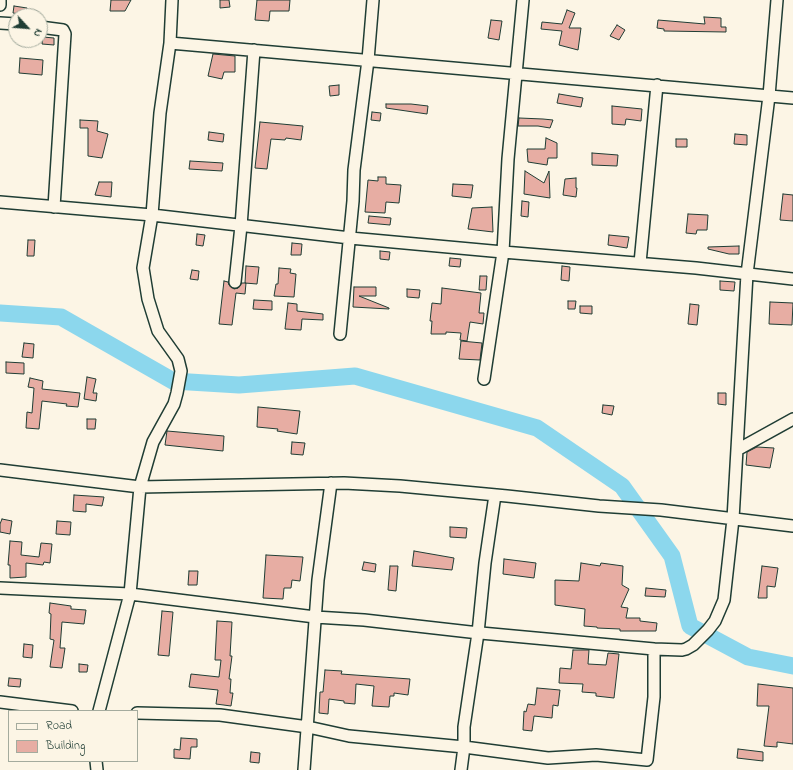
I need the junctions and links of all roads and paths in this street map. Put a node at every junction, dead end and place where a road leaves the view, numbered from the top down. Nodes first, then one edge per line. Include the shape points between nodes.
1 (0, 0) edge
2 (172, 0) edge
3 (373, 0) edge
4 (523, 0) edge
5 (777, 0) edge
6 (0, 5) edge
7 (48, 28) edge
8 (170, 43) junction
9 (254, 50) junction
10 (368, 60) junction
11 (516, 73) junction
12 (657, 85) junction
13 (768, 96) junction
14 (793, 98) edge
15 (0, 202) edge
16 (54, 207) junction
17 (152, 215) junction
18 (241, 226) junction
19 (350, 238) junction
20 (503, 252) junction
21 (640, 263) junction
22 (747, 274) junction
23 (793, 279) edge
24 (235, 282) dead end
25 (340, 334) dead end
26 (484, 379) dead end
27 (793, 419) edge
28 (737, 450) junction
29 (0, 470) edge
30 (331, 483) junction
31 (140, 487) junction
32 (495, 495) junction
33 (733, 519) junction
34 (793, 526) edge
35 (0, 588) edge
36 (130, 594) junction
37 (315, 616) junction
38 (478, 633) junction
39 (654, 649) junction
40 (0, 702) edge
41 (64, 710) edge
42 (99, 710) edge
43 (138, 713) edge
44 (308, 727) junction
45 (464, 747) junction
46 (304, 770) edge
47 (461, 770) edge

1 - 6 street
2 - 8 street
3 - 10 street
4 - 11 street
5 - 13 street
7 - 16 street via 63,30 65,34
8 - 9 street
8 - 17 street via 160,113
9 - 10 street
9 - 18 street
10 - 11 street
10 - 19 street via 354,170
11 - 12 street
11 - 20 street
12 - 13 street
12 - 21 street
13 - 14 street
13 - 22 street
15 - 16 street
16 - 17 street
17 - 18 street
17 - 31 street via 143,268 148,299 158,331 178,359 181,371 174,404 153,442
18 - 19 street
18 - 24 street
19 - 20 street
19 - 25 street
20 - 21 street
20 - 26 street
21 - 22 street
22 - 23 street
22 - 28 street
27 - 28 street
28 - 33 street
29 - 31 street
30 - 31 street
30 - 32 street via 400,486
30 - 37 street
31 - 36 street
32 - 33 street
32 - 38 street via 484,563
33 - 34 street
33 - 39 street via 724,600 715,621 686,649
35 - 36 street
36 - 37 street
36 - 42 street
37 - 38 street
37 - 44 street
38 - 39 street
38 - 45 street via 464,728
39 - 45 street via 654,697 647,760 596,755 548,758
40 - 41 street
43 - 44 street via 220,715
44 - 45 street via 349,736
44 - 46 street
45 - 47 street

